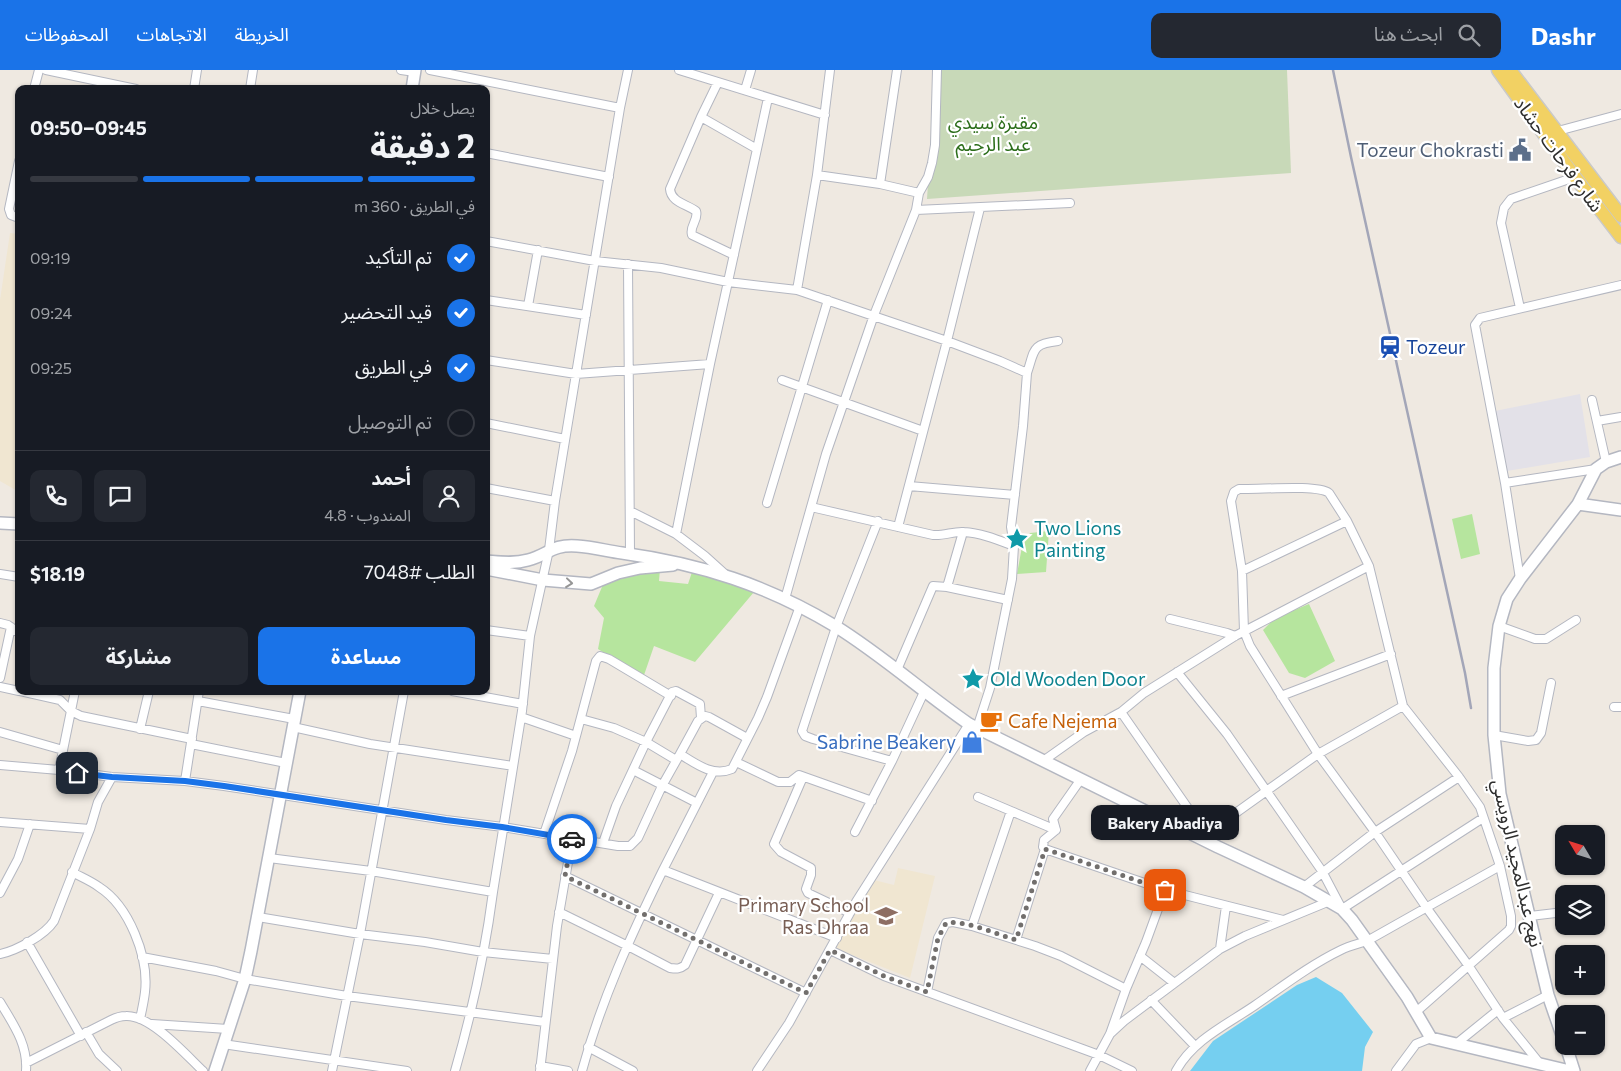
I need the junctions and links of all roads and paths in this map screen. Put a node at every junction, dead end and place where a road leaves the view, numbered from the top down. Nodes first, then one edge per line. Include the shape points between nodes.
1 (39, 70) edge
2 (46, 70) edge
3 (197, 70) edge
4 (253, 70) edge
5 (401, 70) edge
6 (430, 70) edge
7 (628, 70) edge
8 (679, 70) edge
9 (751, 70) edge
10 (830, 70) edge
11 (897, 70) edge
12 (937, 70) edge
13 (1498, 70) edge
14 (1510, 70) edge
15 (415, 71) edge
16 (718, 82) junction
17 (35, 85) edge
18 (117, 85) edge
19 (195, 85) edge
20 (251, 85) edge
21 (413, 85) edge
22 (745, 90) junction
23 (768, 98) junction
24 (620, 108) junction
25 (1621, 114) edge
26 (826, 115) junction
27 (701, 117) junction
28 (1551, 133) junction
29 (757, 149) junction
30 (490, 154) edge
31 (817, 175) junction
32 (609, 177) junction
33 (1575, 177) junction
34 (15, 181) edge
35 (880, 184) junction
36 (1593, 189) junction
37 (919, 192) junction
38 (1070, 203) dead end
39 (980, 208) junction
40 (916, 210) junction
41 (15, 216) edge
42 (1621, 216) edge
43 (1621, 236) edge
44 (490, 242) edge
45 (538, 250) junction
46 (734, 255) junction
47 (595, 261) junction
48 (628, 264) junction
49 (728, 282) junction
50 (1621, 285) edge
51 (798, 290) junction
52 (828, 300) junction
53 (490, 301) edge
54 (528, 306) junction
55 (1520, 308) junction
56 (586, 315) junction
57 (874, 315) junction
58 (948, 341) junction
59 (1058, 341) dead end
60 (490, 361) edge
61 (710, 364) junction
62 (628, 369) junction
63 (1027, 373) junction
64 (576, 374) junction
65 (782, 380) dead end
66 (802, 388) junction
67 (1592, 400) dead end
68 (844, 403) junction
69 (1621, 417) edge
70 (1596, 420) junction
71 (490, 424) edge
72 (923, 431) junction
73 (565, 439) junction
74 (1621, 457) edge
75 (1606, 462) junction
76 (1596, 469) junction
77 (1505, 483) junction
78 (909, 486) junction
79 (490, 489) edge
80 (1015, 495) junction
81 (555, 501) junction
82 (767, 503) dead end
83 (1578, 504) junction
84 (811, 507) junction
85 (630, 510) junction
86 (1621, 510) edge
87 (878, 521) junction
88 (1347, 521) junction
89 (0, 523) edge
90 (15, 524) edge
91 (898, 527) junction
92 (963, 532) junction
93 (676, 534) junction
94 (1014, 546) junction
95 (549, 550) junction
96 (625, 553) junction
97 (490, 561) edge
98 (687, 564) junction
99 (1369, 566) junction
100 (490, 570) edge
101 (1242, 571) junction
102 (618, 573) junction
103 (0, 574) edge
104 (15, 576) edge
105 (727, 576) junction
106 (543, 580) junction
107 (1520, 580) junction
108 (947, 587) junction
109 (785, 599) junction
110 (1008, 600) junction
111 (800, 606) junction
112 (1170, 619) dead end
113 (1576, 620) dead end
114 (0, 623) edge
115 (1499, 626) junction
116 (11, 627) junction
117 (836, 627) junction
118 (15, 630) edge
119 (490, 631) edge
120 (1244, 631) junction
121 (530, 636) junction
122 (1235, 636) junction
123 (1391, 654) junction
124 (896, 670) junction
125 (1177, 672) junction
126 (0, 674) edge
127 (1551, 683) dead end
128 (0, 688) edge
129 (15, 690) edge
130 (924, 692) junction
131 (41, 695) edge
132 (75, 695) edge
133 (148, 695) edge
134 (199, 695) edge
135 (299, 695) edge
136 (403, 695) edge
137 (474, 695) edge
138 (670, 696) junction
139 (1281, 696) junction
140 (198, 701) junction
141 (523, 704) junction
142 (1403, 706) junction
143 (71, 711) junction
144 (1121, 712) junction
145 (521, 717) junction
146 (701, 718) junction
147 (581, 719) junction
148 (294, 723) junction
149 (973, 726) junction
150 (140, 729) junction
151 (0, 732) edge
152 (576, 736) junction
153 (1494, 736) junction
154 (747, 738) junction
155 (191, 742) junction
156 (646, 742) junction
157 (394, 748) junction
158 (63, 750) junction
159 (1318, 754) junction
160 (678, 757) junction
161 (892, 761) junction
162 (1043, 761) junction
163 (736, 762) junction
164 (286, 763) junction
165 (0, 765) edge
166 (513, 766) junction
167 (59, 770) junction
168 (632, 770) junction
169 (713, 772) junction
170 (112, 777) junction
171 (803, 777) junction
172 (1459, 777) junction
173 (1081, 779) junction
174 (185, 781) junction
175 (662, 786) junction
176 (1267, 792) junction
177 (280, 795) junction
178 (978, 797) dead end
179 (872, 801) junction
180 (697, 803) junction
181 (382, 810) junction
182 (1011, 811) junction
183 (1483, 818) junction
184 (0, 822) edge
185 (30, 824) junction
186 (502, 827) junction
187 (90, 829) junction
188 (1056, 830) junction
189 (855, 832) dead end
190 (1375, 832) junction
191 (544, 834) junction
192 (1205, 835) junction
193 (572, 839) junction
194 (603, 843) junction
195 (1218, 847) junction
196 (1045, 849) junction
197 (269, 858) junction
198 (1500, 866) junction
199 (663, 870) junction
200 (1402, 870) junction
201 (371, 871) junction
202 (1322, 871) junction
203 (72, 872) junction
204 (565, 876) junction
205 (1304, 887) junction
206 (1165, 890) junction
207 (493, 892) junction
208 (0, 893) edge
209 (719, 893) junction
210 (1330, 901) junction
211 (1226, 906) junction
212 (1426, 907) junction
213 (1342, 909) junction
214 (559, 912) junction
215 (850, 913) junction
216 (1555, 913) edge
217 (643, 914) junction
218 (1530, 916) junction
219 (258, 917) junction
220 (1283, 920) junction
221 (972, 926) junction
222 (360, 934) junction
223 (837, 938) junction
224 (697, 939) junction
225 (1016, 940) junction
226 (1367, 941) junction
227 (27, 942) junction
228 (628, 946) junction
229 (1220, 949) junction
230 (830, 950) junction
231 (483, 952) junction
232 (0, 954) edge
233 (1140, 956) junction
234 (142, 957) junction
235 (553, 959) junction
236 (1468, 965) junction
237 (245, 979) junction
238 (1174, 982) junction
239 (1126, 989) junction
240 (927, 992) junction
241 (806, 993) junction
242 (1548, 995) junction
243 (347, 996) junction
244 (1151, 1000) junction
245 (0, 1002) edge
246 (1498, 1010) junction
247 (1416, 1012) junction
248 (471, 1013) junction
249 (1555, 1015) edge
250 (140, 1018) junction
251 (1503, 1018) junction
252 (545, 1022) junction
253 (152, 1024) junction
254 (228, 1029) junction
255 (83, 1034) junction
256 (1110, 1034) junction
257 (1431, 1038) junction
258 (223, 1044) junction
259 (1456, 1044) junction
260 (1195, 1046) junction
261 (588, 1048) junction
262 (1099, 1055) junction
263 (1569, 1055) edge
264 (334, 1060) junction
265 (1542, 1064) junction
266 (26, 1067) edge
267 (540, 1068) edge
268 (117, 1071) edge
269 (203, 1071) edge
270 (215, 1071) edge
271 (332, 1071) edge
272 (407, 1071) edge
273 (455, 1071) edge
274 (568, 1071) edge
275 (582, 1071) edge
276 (633, 1071) edge
277 (757, 1071) edge
278 (1090, 1071) edge
279 (1132, 1071) edge
280 (1176, 1071) edge
281 (1396, 1071) edge
282 (1570, 1071) edge
283 (1574, 1071) edge

1 - 17 street
2 - 18 street
3 - 19 street
4 - 20 street
5 - 15 street
6 - 24 street
7 - 24 street
8 - 16 street
9 - 22 street
10 - 26 street
11 - 35 street
12 - 37 street via 935,145 928,178
13 - 28 main road, شارع فرحات حشاد
14 - 28 main road, شارع فرحات حشاد
15 - 21 street
16 - 22 street
16 - 27 street
22 - 23 street
23 - 26 street
23 - 29 street
24 - 32 street
25 - 28 street
26 - 31 street
27 - 29 street
27 - 46 street via 670,192 673,198 696,211 691,232 695,238
28 - 33 main road, شارع فرحات حشاد
28 - 36 main road, شارع فرحات حشاد
29 - 46 street
30 - 32 street
31 - 35 street
31 - 51 street
32 - 47 street
33 - 36 main road, شارع فرحات حشاد
33 - 55 street via 1511,199 1504,208 1501,223
34 - 41 street via 9,210
35 - 37 street
36 - 42 main road, شارع فرحات حشاد
36 - 43 main road, شارع فرحات حشاد
37 - 40 street
38 - 39 street
39 - 40 street
39 - 58 street
40 - 57 street
44 - 45 street
45 - 47 street
45 - 54 street
46 - 49 street
47 - 48 street
47 - 56 street
48 - 49 street
48 - 62 street
49 - 51 street
49 - 61 street
50 - 55 street
51 - 52 street
52 - 57 street
52 - 66 street
53 - 54 street
54 - 56 street
55 - 77 street via 1480,318 1475,325
56 - 64 street
57 - 58 street
57 - 68 street
58 - 63 street
58 - 72 street
59 - 63 street via 1042,343 1035,349
60 - 64 street
61 - 62 street
61 - 93 street
62 - 64 street
62 - 85 street
63 - 80 street
64 - 73 street
65 - 66 street
66 - 68 street
66 - 82 street
67 - 70 street
68 - 72 street
68 - 84 street
69 - 70 street
70 - 75 street
71 - 73 street
72 - 78 street
73 - 81 street
74 - 75 street, نهج عبدالمجيد الرويسي
75 - 76 street, نهج عبدالمجيد الرويسي
76 - 77 street
76 - 83 street, نهج عبدالمجيد الرويسي
77 - 107 street
78 - 80 street
78 - 91 street
79 - 81 street
80 - 94 street via 1011,527
81 - 95 street
83 - 86 street
83 - 107 street, نهج عبدالمجيد الرويسي
84 - 87 street
84 - 109 street
85 - 93 street
85 - 96 street
87 - 91 street
87 - 117 street
88 - 99 street
88 - 101 street
88 - 101 street via 1325,490 1239,489 1231,501
89 - 90 street
91 - 92 street via 942,536
92 - 94 street via 980,534
92 - 108 street
93 - 105 street
94 - 110 street
95 - 96 street via 574,546
95 - 97 street via 526,561
95 - 106 street
96 - 98 street
96 - 102 street
98 - 102 street
98 - 105 street
99 - 120 street
99 - 123 street
100 - 106 street
101 - 120 street
106 -> 102 street via 591,584
103 - 104 street
105 - 109 street
106 - 121 street
107 - 115 street, نهج عبدالمجيد الرويسي via 1507,599
108 - 110 street
108 - 124 street via 936,585 931,589
109 - 111 street
110 - 149 street via 990,688
111 - 117 street
111 - 154 street via 767,697
112 - 122 street
113 - 115 street via 1546,639 1535,639
114 - 116 street
115 - 153 street, نهج عبدالمجيد الرويسي via 1494,668
116 - 118 street
116 - 126 street
117 - 124 street
117 - 161 street via 802,731 813,739
119 - 121 street
120 - 122 street
120 - 139 street
121 - 141 street
122 - 125 street
123 - 139 street
123 - 142 street
124 - 130 street
125 - 144 street
125 - 176 street via 1227,734
127 - 153 street via 1541,733 1536,740
128 - 129 street
130 - 149 street
130 - 161 street
131 - 143 street via 57,698
132 - 143 street
133 - 150 street
134 - 140 street
135 - 148 street
136 - 157 street
137 - 141 street
138 - 146 street via 676,690 700,704
138 - 147 street via 600,656
138 - 156 street
139 - 159 street
140 - 148 street
140 - 155 street
141 - 145 street
142 - 159 street
142 - 172 street
143 - 150 street
143 - 158 street
144 - 162 street via 1084,732
144 - 192 street
145 - 152 street
145 - 166 street
146 - 154 street via 709,716
146 - 160 street
147 - 152 street
147 - 156 street via 614,728
148 - 157 street
148 - 164 street
149 - 162 street
149 - 215 street
150 - 155 street
151 - 158 street
152 - 191 street
153 - 218 street, نهج عبدالمجيد الرويسي via 1500,794
154 - 163 street
155 - 164 street
155 - 174 street
156 - 160 street
156 - 168 street
157 - 166 street
157 - 181 street
158 - 167 street
159 - 176 street
159 - 190 street
160 - 169 street
160 - 175 street
161 - 179 street
162 - 173 street
163 - 169 street via 724,772
163 - 171 street via 778,782 790,782 799,775
164 - 177 street
165 - 167 street
166 - 186 street
167 - 170 street
168 - 175 street
168 - 194 street
169 - 180 street
170 - 174 street
170 - 187 street via 98,802
171 - 179 street
171 - 215 street via 774,844 780,852 812,868 808,892
172 - 183 street via 1477,802
172 - 190 street
173 - 188 street via 1053,819
173 - 195 street
174 - 177 street
175 - 180 street
175 - 194 street via 635,842 625,847
176 - 192 street
176 - 202 street
177 - 181 street
177 - 197 street
178 - 182 street
179 - 189 street
180 - 199 street
181 - 186 street
181 - 201 street
182 - 188 street
182 - 221 street
183 - 198 street
183 - 200 street
184 - 185 street
185 - 187 street
185 - 208 street via 18,859
186 - 191 street
186 - 207 street
187 - 203 street
188 - 196 street via 1044,840
190 - 200 street
190 - 202 street
191 - 193 street
192 - 195 street
193 - 194 street
193 - 204 street
195 - 205 street
196 - 206 street
196 - 225 street
197 - 201 street
197 - 219 street
198 - 212 street
198 - 236 street via 1511,926
199 - 209 street
199 - 217 street
200 - 212 street
200 - 213 street
201 - 207 street
201 - 222 street
202 - 205 street
202 - 213 street
203 - 227 street via 54,921 44,932
203 - 234 street via 100,887 114,900 128,918
204 - 214 street
204 - 217 street
205 - 210 street
206 - 211 street
206 - 233 street
207 - 231 street
209 - 223 street
209 - 224 street
210 - 213 street
210 - 220 street
211 - 220 street
211 - 229 street
212 - 226 street
212 - 236 street
213 - 226 street
214 - 228 street
214 - 235 street
215 - 223 street
216 - 218 street
217 - 224 street
217 - 228 street
218 - 242 street, نهج عبدالمجيد الرويسي
219 - 222 street
219 - 237 street
220 - 229 street
221 - 225 street
221 - 240 street via 953,922 943,927
222 - 231 street
222 - 243 street
223 - 230 street
224 - 228 street via 685,965 676,969
224 - 241 street
225 - 239 street via 1061,956
226 - 247 street
226 - 260 street via 1343,949 1298,974
227 - 232 street
227 - 255 street
228 - 261 street
229 - 238 street
230 - 240 street via 878,974
230 - 241 street
231 - 235 street
231 - 248 street
233 - 238 street
233 - 239 street
234 - 237 street
234 - 250 street via 145,990
235 - 252 street
236 - 246 street
236 - 247 street
237 - 243 street
237 - 254 street
238 - 244 street
239 - 256 street
240 - 262 street
241 - 277 street
242 - 249 street, نهج عبدالمجيد الرويسي
242 - 251 street
243 - 248 street
243 - 264 street
244 - 256 street
244 - 260 street
245 - 266 street via 23,1043
246 - 251 street
246 - 259 street
247 - 257 street
248 - 252 street
248 - 273 street
250 - 253 street
250 - 255 street via 118,1017
251 - 265 street
252 - 267 street
253 - 254 street
253 - 269 street
254 - 258 street
255 - 266 street
255 - 268 street
256 - 262 street
257 - 259 street
257 - 281 street via 1416,1044
258 - 264 street
258 - 270 street
259 - 265 street
260 - 280 street
261 - 275 street
261 - 276 street
262 - 278 street
262 - 279 street
263 - 283 street
264 - 271 street
264 - 272 street
265 - 282 street
267 - 274 street

